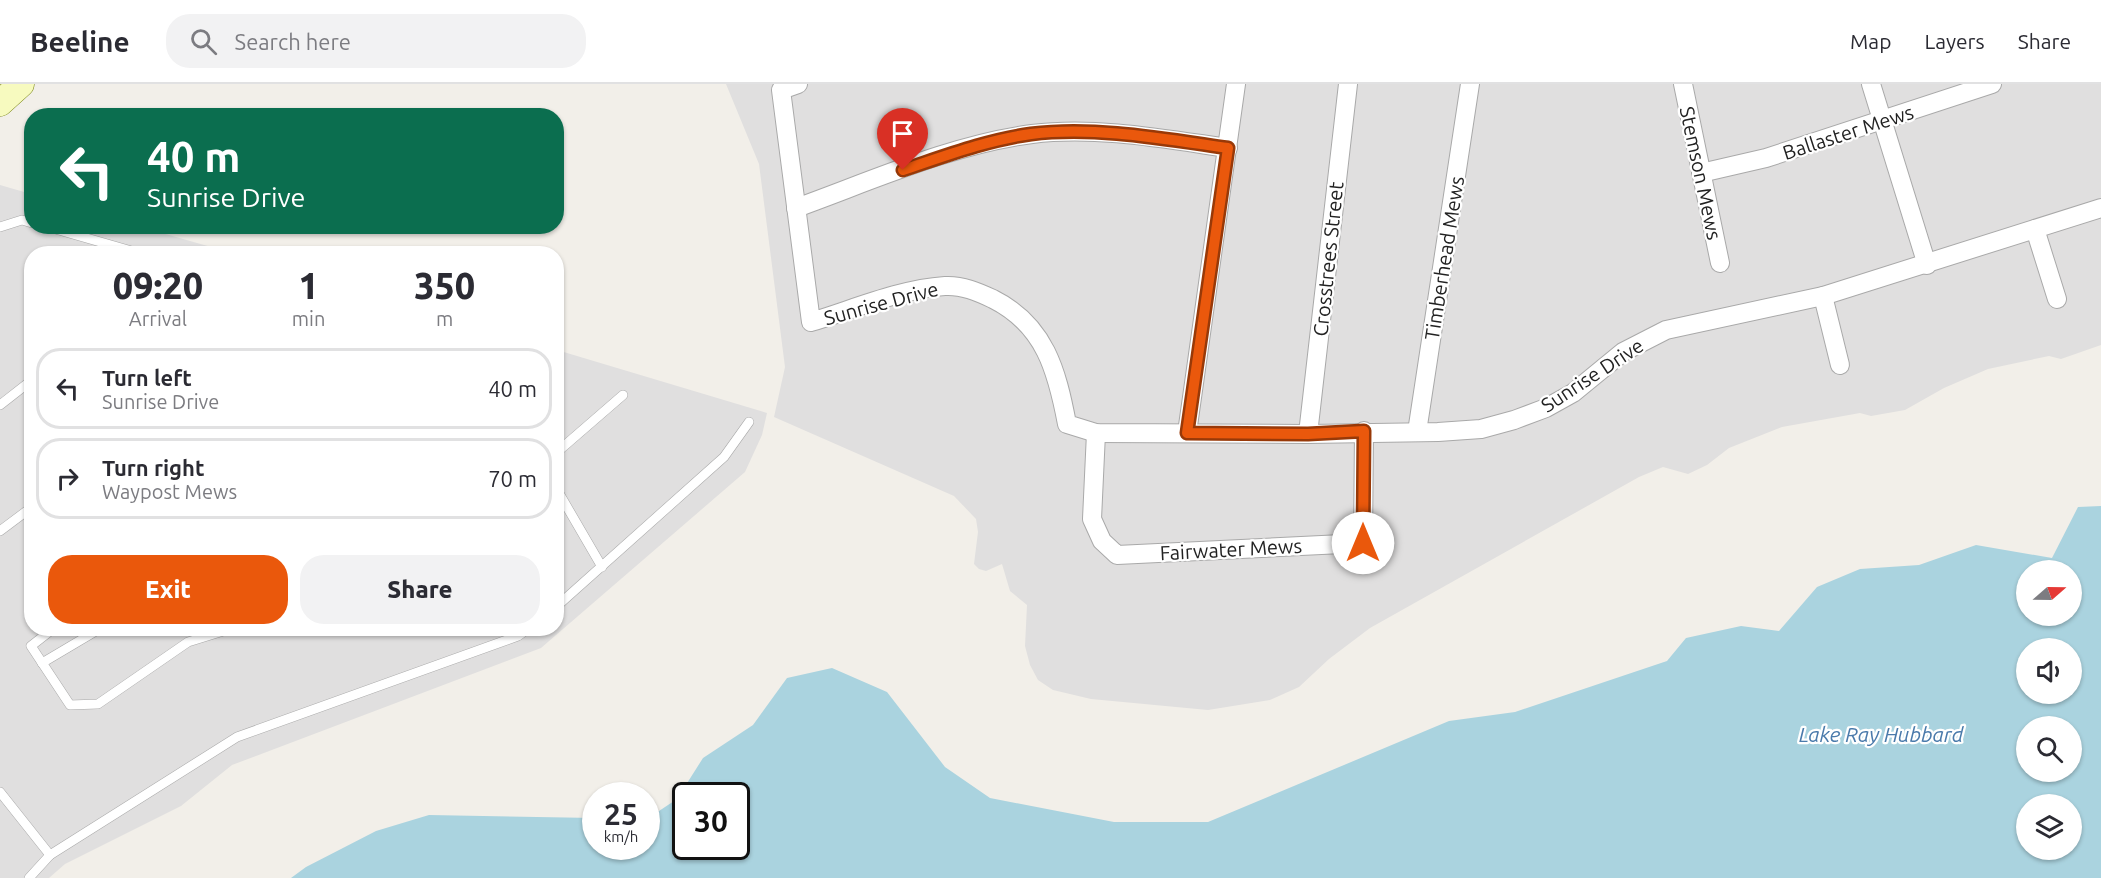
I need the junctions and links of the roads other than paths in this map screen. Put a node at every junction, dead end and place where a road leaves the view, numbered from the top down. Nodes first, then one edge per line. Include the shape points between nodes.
1 (21, 84) edge
2 (1236, 84) edge
3 (1348, 84) edge
4 (1470, 84) edge
5 (1683, 84) edge
6 (1871, 84) edge
7 (1992, 84) edge
8 (789, 87) edge
9 (0, 104) edge
10 (1883, 121) junction
11 (1228, 148) junction
12 (1701, 173) junction
13 (796, 208) junction
14 (2101, 208) edge
15 (24, 221) edge
16 (0, 227) edge
17 (2035, 230) junction
18 (73, 234) edge
19 (114, 246) edge
20 (1720, 263) dead end
21 (1927, 265) junction
22 (1823, 296) junction
23 (2057, 299) dead end
24 (1840, 365) dead end
25 (24, 386) edge
26 (623, 395) dead end
27 (0, 405) edge
28 (749, 422) dead end
29 (1364, 431) junction
30 (1417, 432) junction
31 (1096, 433) junction
32 (1187, 433) junction
33 (1308, 434) junction
34 (564, 446) edge
35 (564, 502) edge
36 (24, 513) edge
37 (0, 531) edge
38 (602, 567) junction
39 (564, 600) edge
40 (44, 636) edge
41 (88, 636) edge
42 (207, 636) edge
43 (512, 636) edge
44 (42, 663) junction
45 (0, 792) edge
46 (50, 855) junction
47 (29, 878) edge

1 - 9 street
2 - 11 street
3 - 33 street, Crosstrees Street
4 - 30 street, Timberhead Mews
5 - 12 street, Stemson Mews
6 - 10 street
7 - 10 street, Ballaster Mews
8 - 13 street, Sunrise Drive
10 - 12 street, Ballaster Mews via 1766,158
10 - 21 street
11 - 13 street via 1156,138 1034,134 946,155
11 - 32 street
12 - 20 street, Stemson Mews
13 - 31 street, Sunrise Drive via 811,322 915,291 947,286 974,290 1022,317 1053,364 1067,424
14 - 17 street, Sunrise Drive
15 - 16 lane
17 - 21 street, Sunrise Drive
17 - 23 street
18 - 19 lane
21 - 22 street, Sunrise Drive
22 - 24 street
22 - 30 street, Sunrise Drive via 1665,330 1623,352 1573,393 1514,420 1481,429
25 - 27 lane
26 - 34 lane
28 - 38 lane via 724,457
29 - 30 street, Sunrise Drive
29 - 31 street, Fairwater Mews via 1363,543 1117,555 1102,541 1092,519
29 - 33 street, Sunrise Drive
31 - 32 street, Sunrise Drive
32 - 33 street, Sunrise Drive
35 - 38 lane
36 - 37 lane
38 - 39 lane
40 - 44 lane via 31,646
41 - 44 lane
42 - 44 lane via 188,642 98,704 70,705
43 - 46 lane via 237,737
45 - 46 lane
46 - 47 lane

